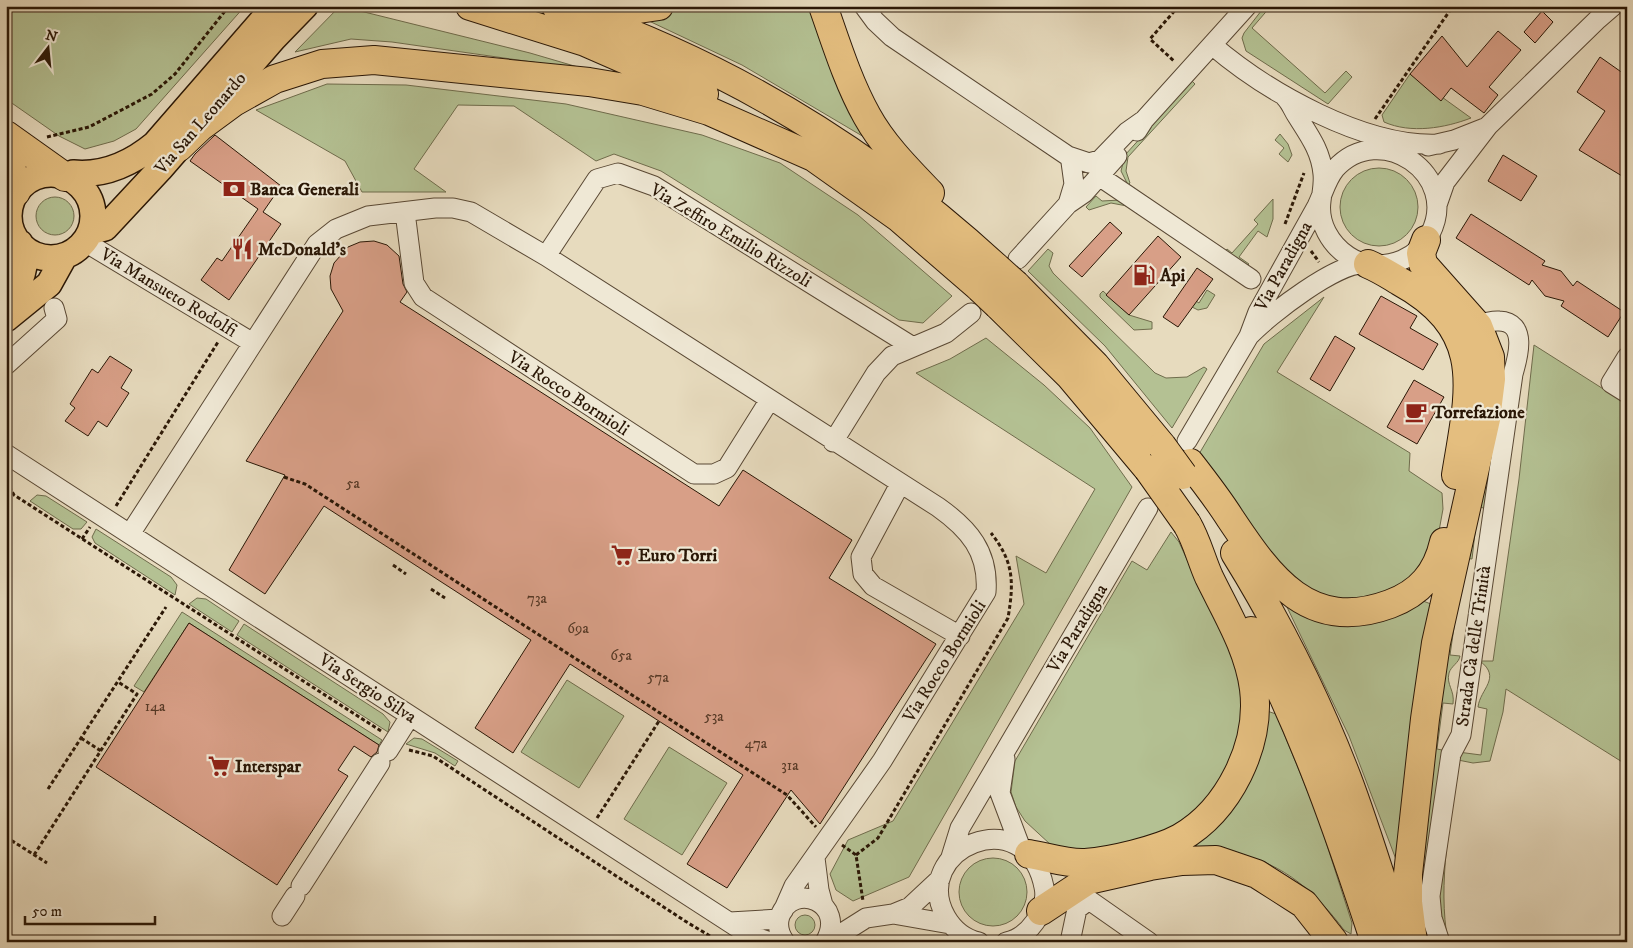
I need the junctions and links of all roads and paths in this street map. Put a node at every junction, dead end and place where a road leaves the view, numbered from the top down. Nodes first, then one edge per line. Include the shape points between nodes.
1 (229, 6) edge
2 (275, 6) edge
3 (305, 6) edge
4 (470, 6) edge
5 (556, 6) edge
6 (605, 6) edge
7 (659, 6) edge
8 (823, 6) edge
9 (864, 6) edge
10 (1247, 6) edge
11 (1613, 6) edge
12 (1601, 12) edge
13 (1212, 44) junction
14 (1285, 98) junction
15 (1144, 120) junction
16 (1488, 126) junction
17 (6, 135) edge
18 (1440, 144) junction
19 (179, 147) junction
20 (1379, 150) junction
21 (19, 153) edge
22 (1069, 159) junction
23 (820, 160) junction
24 (1097, 178) junction
25 (71, 180) junction
26 (1322, 193) junction
27 (11, 201) edge
28 (1068, 204) junction
29 (405, 212) junction
30 (1436, 213) junction
31 (12, 234) edge
32 (88, 237) junction
33 (1426, 240) junction
34 (1297, 241) junction
35 (546, 256) junction
36 (64, 257) junction
37 (1368, 264) junction
38 (1329, 275) junction
39 (1002, 278) junction
40 (1251, 279) dead end
41 (6, 301) edge
42 (54, 308) dead end
43 (971, 313) dead end
44 (6, 319) edge
45 (1463, 323) junction
46 (220, 339) dead end
47 (1247, 339) junction
48 (252, 343) junction
49 (913, 347) junction
50 (1627, 357) edge
51 (1490, 359) junction
52 (6, 365) edge
53 (1512, 377) junction
54 (1627, 393) edge
55 (768, 400) junction
56 (833, 442) junction
57 (1178, 452) junction
58 (6, 454) edge
59 (284, 477) dead end
60 (6, 481) edge
61 (900, 484) junction
62 (1148, 508) dead end
63 (98, 514) junction
64 (1187, 524) junction
65 (988, 528) dead end
66 (130, 534) junction
67 (82, 539) junction
68 (393, 565) dead end
69 (406, 574) dead end
70 (430, 589) dead end
71 (445, 598) dead end
72 (166, 607) dead end
73 (960, 636) junction
74 (118, 682) junction
75 (410, 716) junction
76 (659, 721) dead end
77 (81, 738) junction
78 (1006, 748) junction
79 (101, 751) junction
80 (388, 751) junction
81 (48, 789) dead end
82 (787, 795) dead end
83 (588, 831) junction
84 (6, 837) edge
85 (577, 850) junction
86 (1024, 850) junction
87 (34, 855) junction
88 (856, 855) dead end
89 (952, 857) junction
90 (815, 858) junction
91 (47, 863) dead end
92 (940, 879) junction
93 (826, 909) junction
94 (893, 914) junction
95 (1040, 914) junction
96 (781, 915) junction
97 (282, 916) dead end
98 (861, 919) junction
99 (730, 922) junction
100 (958, 933) edge
101 (720, 942) edge
102 (770, 942) edge
103 (785, 942) edge
104 (826, 942) edge
105 (979, 942) edge
106 (1006, 942) edge
107 (1034, 942) edge
108 (1070, 942) edge
109 (1149, 942) edge
110 (1334, 942) edge
111 (1375, 942) edge
112 (1401, 942) edge
113 (1413, 942) edge
114 (1440, 942) edge

1 - 21 path via 171,78 152,94 90,127 41,139
2 - 25 main road, Via San Leonardo via 155,144 119,166 73,173
3 - 19 main road, Via San Leonardo
4 - 23 highway via 567,36 654,70 728,106
5 - 39 highway via 630,32 682,55 784,108 895,182
6 - 7 highway via 632,10
8 - 39 highway via 871,123 890,149 973,235
9 - 22 street via 886,32
10 - 13 street
11 - 12 street, Via Paradigna
12 - 16 street, Via Paradigna
13 - 14 street
13 - 15 street
14 - 18 street via 1363,131
14 - 26 street via 1315,144 1323,174
15 - 22 street via 1098,161 1089,163
15 - 24 street via 1134,138
16 - 18 street, Via Paradigna
16 - 30 street, Via Paradigna via 1444,182
17 - 21 highway
18 - 20 street, Via Paradigna
19 - 23 highway via 234,102 275,79 322,64 374,60 589,82 651,92 718,115
19 - 32 main road, Via San Leonardo via 105,228
20 - 26 street, Via Paradigna via 1360,153 1343,162 1330,176
20 - 30 street, Via Paradigna via 1407,157 1422,169 1435,194
21 - 25 highway
21 - 27 highway via 10,159
22 - 24 street
22 - 28 street via 1074,184
23 - 39 highway via 898,217
24 - 28 street
24 - 40 street
25 - 27 main road via 47,174 35,177 24,183
25 - 32 main road via 91,202 93,220
26 - 34 street, Via Paradigna
26 - 37 street, Via Paradigna via 1321,212 1330,239 1351,258
27 - 31 main road via 8,218
28 - 39 street
29 - 35 street, Via Rocco Bormioli via 454,208 471,212
29 - 48 street, Via Rocco Bormioli via 368,216 336,229 317,244
29 - 55 street, Via Rocco Bormioli via 414,283 423,297 694,474 714,474 728,468
30 - 33 street, Via Paradigna
31 - 36 main road via 28,252 40,258 53,260
31 - 41 main road via 24,253 23,270 16,289
32 - 36 main road via 75,252
32 - 48 street, Via Mansueto Rodolfi via 134,270
33 - 37 street, Via Paradigna via 1405,259 1387,264
33 - 45 highway via 1421,253 1423,264
34 - 38 path via 1310,250
34 - 47 street, Via Paradigna
35 - 49 street, Via Zeffiro Emilio Rizzoli via 597,179 618,173 654,186
35 - 55 street, Via Rocco Bormioli
36 - 44 main road via 49,284
37 - 38 street, Via Paradigna via 1349,265
37 - 45 highway
38 - 47 street, Via Paradigna
39 - 57 highway via 1082,351 1131,407
39 - 64 highway, bridge via 1070,376 1148,469
42 - 52 street via 57,319
43 - 49 street via 953,329
45 - 51 highway via 1483,335
45 - 53 street, Strada Cà delle Trinità via 1502,321 1516,330 1519,353
45 - 57 highway via 1468,376 1466,412 1454,487 1438,562 1424,584 1405,598 1371,610 1342,613 1312,606 1293,595 1262,564
46 - 63 path via 116,506 102,508
47 - 57 street, Via Paradigna
48 - 66 street, Via Rocco Bormioli
49 - 56 street via 892,356 876,373
50 - 54 street via 1611,383
51 - 53 street via 1507,366
51 - 113 highway via 1491,385 1486,419 1444,600 1425,719 1408,874
53 - 114 street, Strada Cà delle Trinità via 1460,735 1452,751 1431,888 1430,911
55 - 56 street, Via Rocco Bormioli
56 - 61 street, Via Rocco Bormioli
57 - 112 highway via 1220,530 1259,592 1311,693 1353,794
58 - 63 street, Via Sergio Silva
59 - 82 path via 304,484
60 - 67 path via 14,495
61 - 73 street, Via Rocco Bormioli via 950,515 968,533 980,552 988,573 986,592
61 - 73 street via 861,557 863,574 873,586
62 - 78 street, Via Paradigna
63 - 66 street, Via Sergio Silva
63 - 67 path
64 - 86 highway via 1244,651 1252,680 1253,721 1246,754 1238,772 1225,795 1203,820 1186,834 1162,846 1087,863
64 - 111 highway via 1246,620 1296,722 1335,820
65 - 88 path via 1007,556 1012,589 1008,618 878,838
66 - 75 street, Via Sergio Silva
67 - 80 path
68 - 69 path
70 - 71 path
72 - 74 path
73 - 90 street, Via Rocco Bormioli via 882,761
74 - 77 path
74 - 79 path via 137,694
75 - 80 street
75 - 83 street, Via Sergio Silva
76 - 83 path
77 - 79 path
77 - 81 path
78 - 86 street, Via Paradigna via 1000,793
78 - 89 street, Via Paradigna via 960,828
79 - 87 path
80 - 85 path via 433,756
80 - 97 street
83 - 85 path
83 - 99 street, Via Sergio Silva
84 - 87 path
85 - 101 path
86 - 89 street, Via Paradigna via 1002,839 983,839 966,845
86 - 95 street, Via Paradigna via 1041,871 1045,891
87 - 91 path
89 - 92 street, Via Paradigna
90 - 93 street via 818,890
90 - 96 street, Via Rocco Bormioli via 794,886
92 - 94 street via 910,907
92 - 100 street via 939,895 943,910
93 - 96 street via 806,898 789,904
93 - 98 street
93 - 104 street via 832,930
94 - 98 street
94 - 100 street
95 - 106 street via 1026,932
95 - 107 street, Via Paradigna
95 - 110 highway via 1088,880 1166,863 1216,860 1257,874 1304,904
96 - 99 street
96 - 103 street via 779,928
98 - 104 street
99 - 102 street, Via Sergio Silva via 748,935
100 - 105 street
108 - 109 street via 1077,909 1089,900

